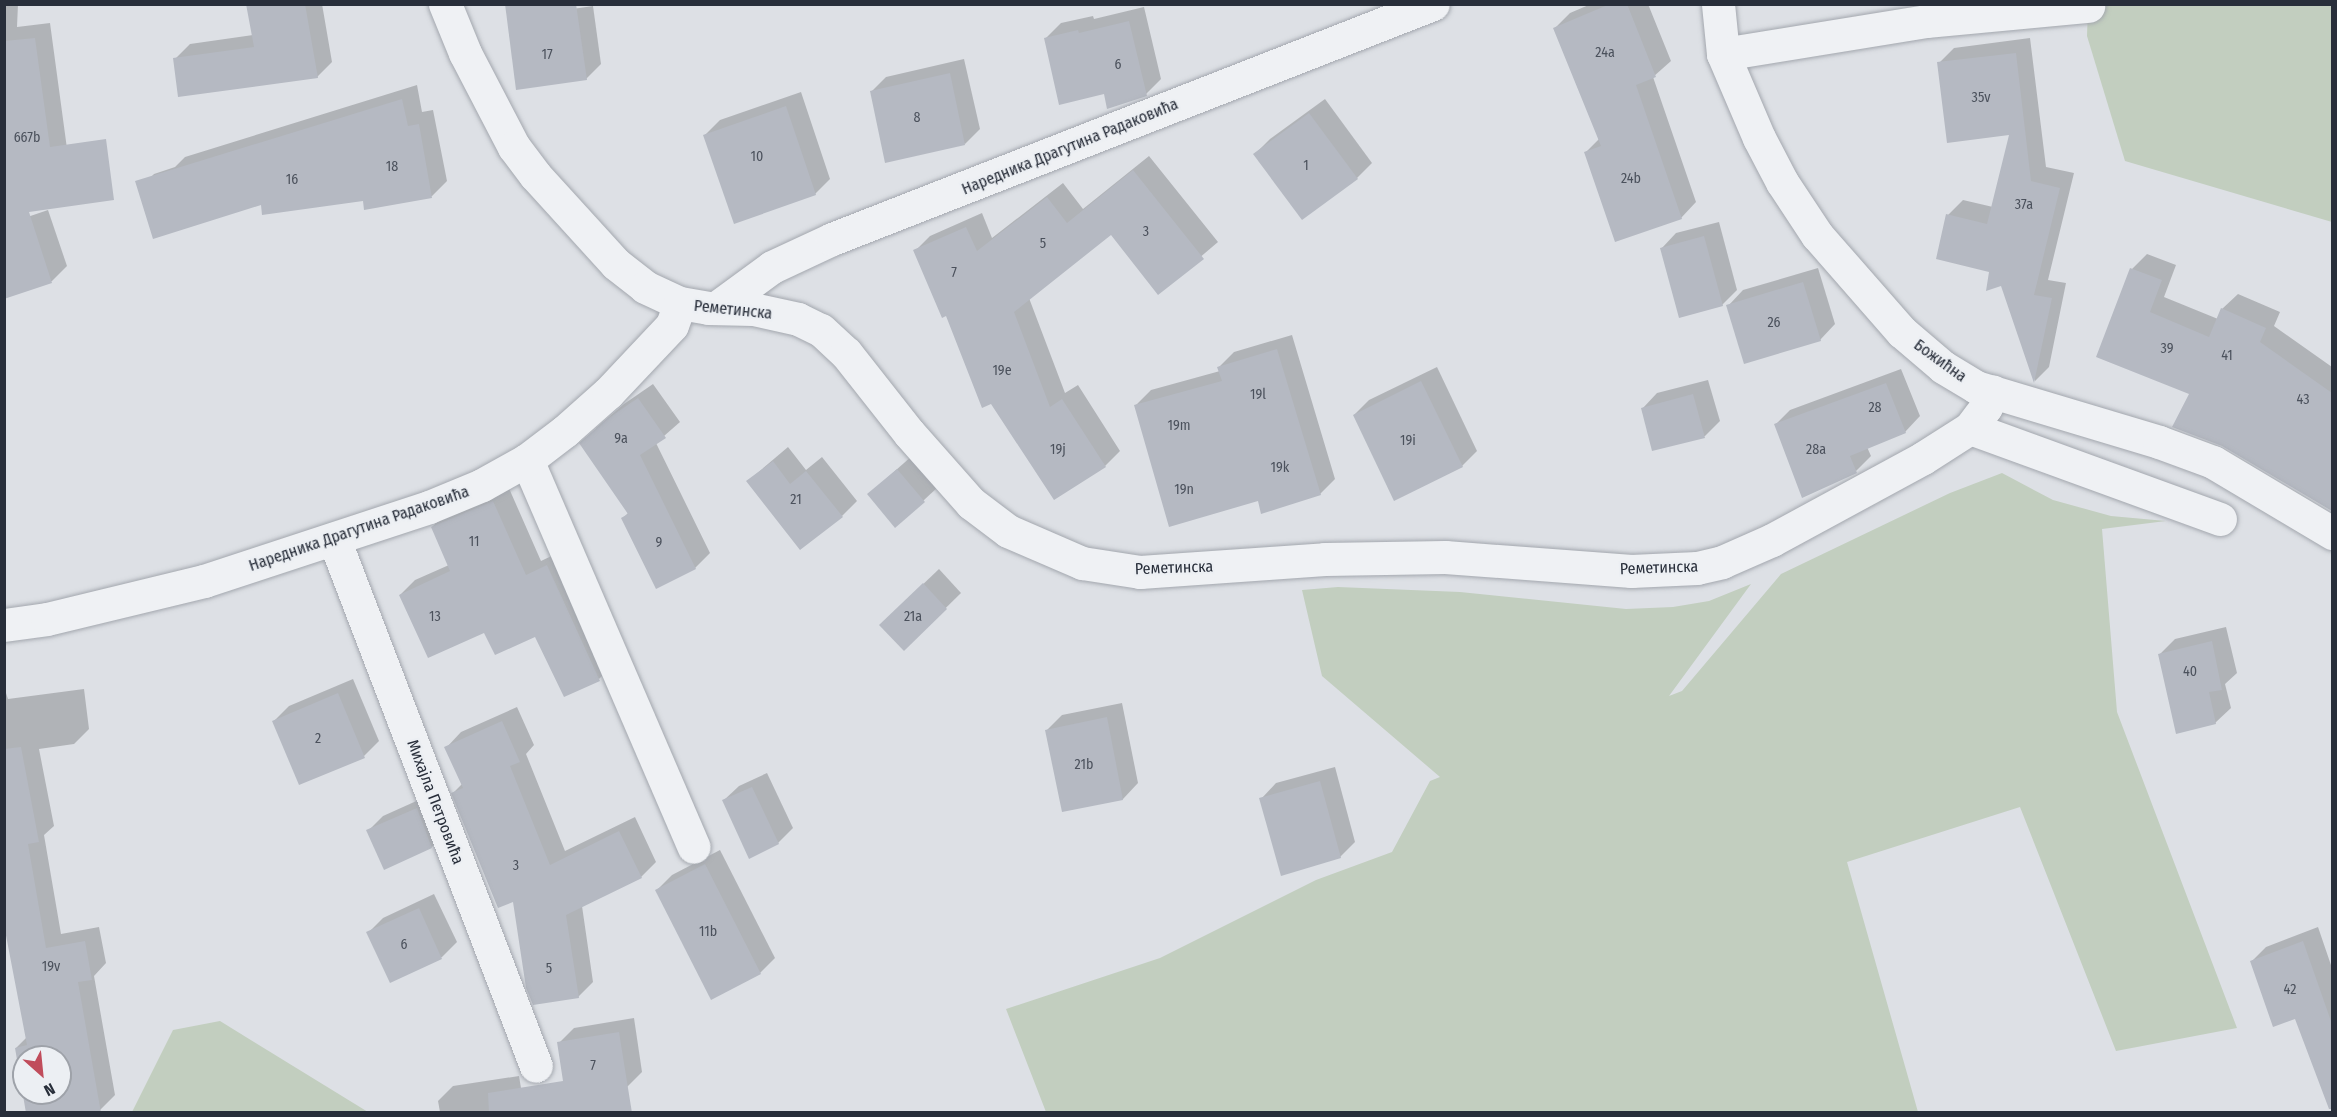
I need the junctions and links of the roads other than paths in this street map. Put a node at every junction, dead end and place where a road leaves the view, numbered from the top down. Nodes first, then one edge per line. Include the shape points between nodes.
1 (445, 4) edge
2 (1433, 4) edge
3 (1718, 4) edge
4 (2088, 6) dead end
5 (1723, 54) junction
6 (680, 303) junction
7 (716, 308) junction
8 (1993, 392) junction
9 (1970, 428) junction
10 (527, 460) junction
11 (2220, 519) dead end
12 (2332, 533) edge
13 (334, 539) junction
14 (4, 625) edge
15 (694, 847) dead end
16 (536, 1066) dead end

1 - 6 street, Реметинска via 494,113 535,175 616,264 645,287
2 - 7 street, Наредника Драгутина Радаковића via 832,239 772,267
3 - 5 street, Божићна
4 - 5 street via 1926,21
5 - 8 street, Божићна via 1759,138 1817,235 1902,332 1943,367 1976,387
6 - 7 street, Реметинска
6 - 10 street, Наредника Драгутина Радаковића via 672,325 608,393
7 - 9 street, Реметинска via 753,309 798,319 821,330 846,353 909,434 971,503 1008,531 1064,556 1082,563 1140,572 1325,559 1413,558 1631,571 1697,568 1722,562 1772,540
8 - 9 street, Реметинска
8 - 12 street, Божићна via 2213,462
9 - 11 street
10 - 13 street, Наредника Драгутина Радаковића via 482,485 429,507
10 - 15 street
13 - 14 street, Наредника Драгутина Радаковића via 204,581 47,619
13 - 16 street, Михајла Петровића

